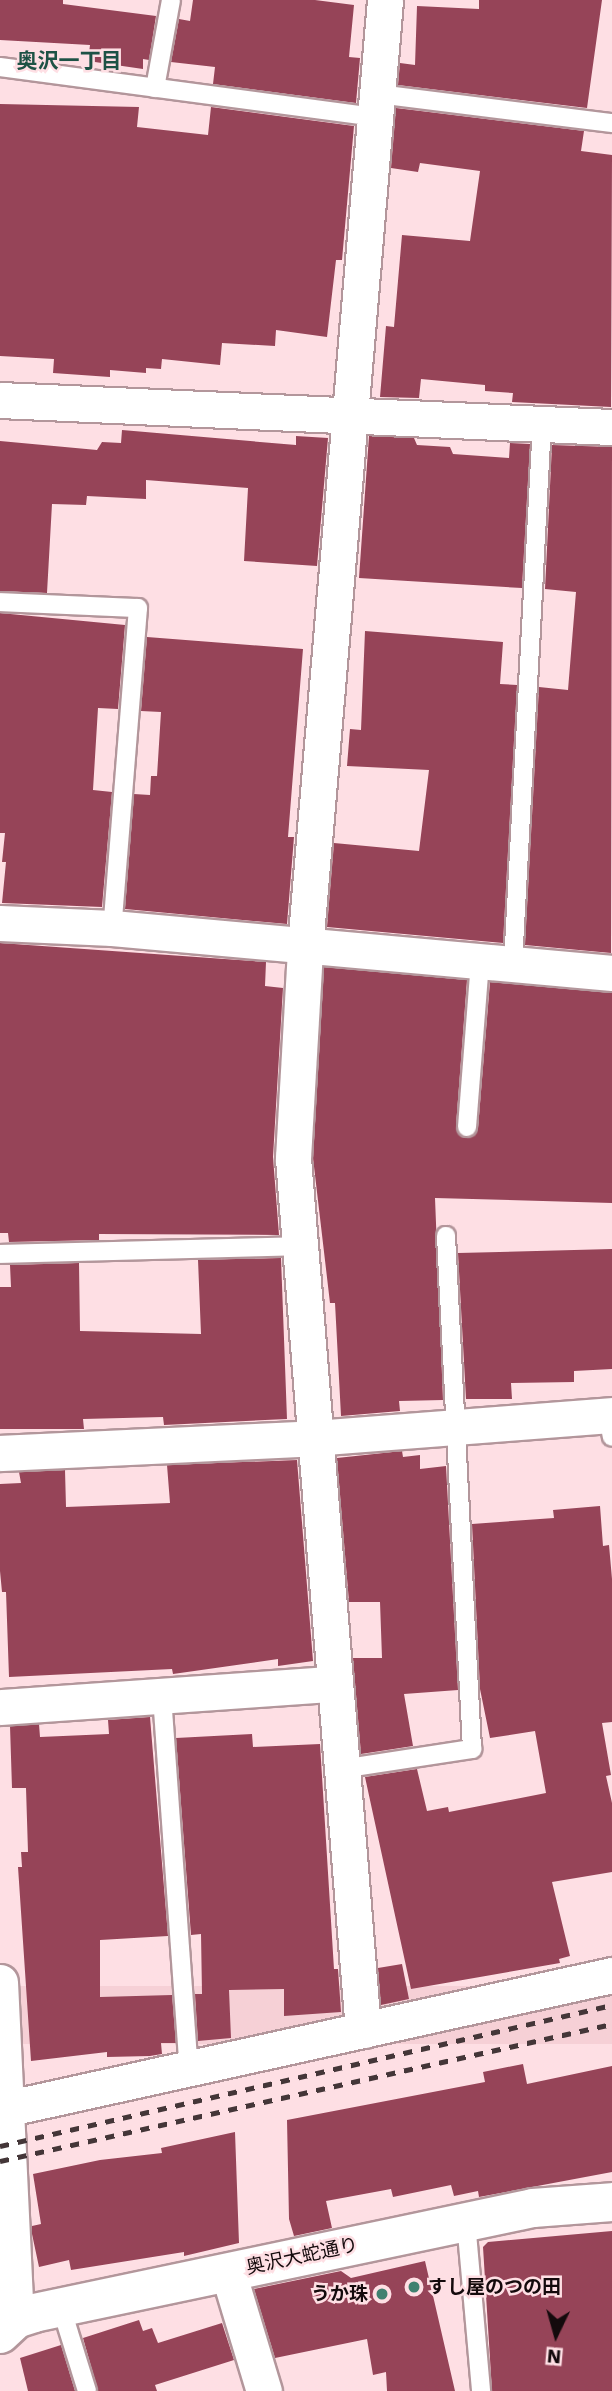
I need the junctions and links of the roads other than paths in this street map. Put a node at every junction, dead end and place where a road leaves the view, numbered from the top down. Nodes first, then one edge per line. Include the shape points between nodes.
1 (171, 0) edge
2 (385, 0) edge
3 (0, 67) edge
4 (155, 88) junction
5 (377, 106) junction
6 (612, 123) edge
7 (0, 400) edge
8 (352, 416) junction
9 (542, 424) junction
10 (612, 427) edge
11 (0, 602) edge
12 (0, 923) edge
13 (112, 928) junction
14 (305, 947) junction
15 (496, 963) junction
16 (612, 973) edge
17 (467, 1127) dead end
18 (446, 1236) dead end
19 (297, 1245) junction
20 (0, 1254) edge
21 (611, 1423) edge
22 (454, 1427) junction
23 (313, 1437) junction
24 (0, 1454) edge
25 (333, 1684) junction
26 (162, 1696) junction
27 (0, 1707) edge
28 (341, 1769) junction
29 (612, 1975) edge
30 (0, 1982) edge
31 (363, 2030) junction
32 (189, 2068) junction
33 (3, 2109) edge
34 (612, 2202) edge
35 (466, 2222) junction
36 (228, 2272) junction
37 (61, 2307) junction
38 (8, 2327) edge
39 (87, 2391) edge
40 (264, 2391) edge
41 (481, 2391) edge

1 - 4 lane
2 - 5 street
3 - 4 lane
4 - 5 lane
5 - 6 lane
5 - 8 street
7 - 8 street
8 - 9 street
8 - 14 street
9 - 10 street
9 - 15 lane
11 - 13 lane via 138,608
12 - 13 street
13 - 14 street
14 - 15 street
14 - 19 street via 293,1158
15 - 16 street
15 - 17 lane
18 - 22 lane
19 - 20 lane
19 - 23 street
21 - 22 street
22 - 23 street
22 - 28 lane via 472,1749
23 - 24 street
23 - 25 street
25 - 26 street
25 - 28 street
26 - 27 street
26 - 32 lane
28 - 31 street
29 - 31 street
30 - 33 street
31 - 32 street
32 - 33 street
33 - 38 street
34 - 35 street, 奥沢大蛇通り via 533,2208
35 - 36 street, 奥沢大蛇通り
35 - 41 lane
36 - 37 street, 奥沢大蛇通り
36 - 40 street
37 - 38 street, 奥沢大蛇通り
37 - 39 lane

